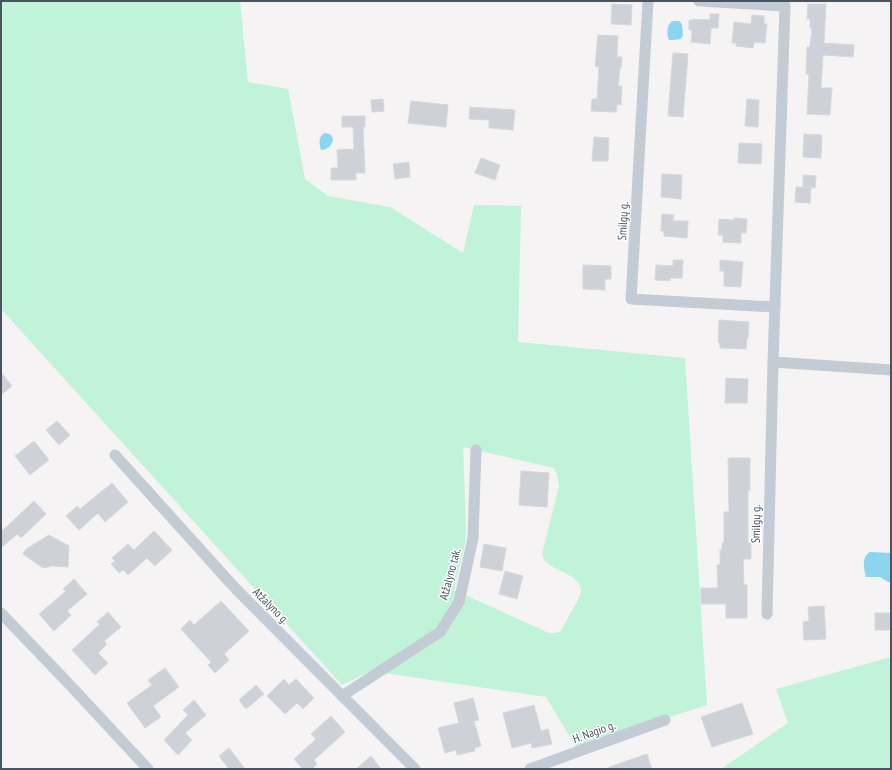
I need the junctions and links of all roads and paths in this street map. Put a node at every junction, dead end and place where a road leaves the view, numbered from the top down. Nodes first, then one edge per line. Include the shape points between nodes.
1 (648, 1) edge
2 (699, 1) edge
3 (775, 307) junction
4 (773, 362) junction
5 (891, 370) edge
6 (476, 450) dead end
7 (115, 456) dead end
8 (1, 614) edge
9 (767, 614) dead end
10 (342, 696) junction
11 (665, 720) dead end
12 (148, 769) edge
13 (415, 769) edge
14 (530, 769) edge

1 - 3 street, Smilgų g. via 631,299
2 - 3 street, Smilgų g. via 785,6
3 - 4 street, Smilgų g.
4 - 5 street
4 - 9 street, Smilgų g.
6 - 10 street, Atžalyno tak. via 473,538 459,602 440,632
7 - 10 street, Atžalyno g. via 235,588
8 - 12 street
10 - 13 street, Atžalyno g.
11 - 14 street, H. Nagio g.

